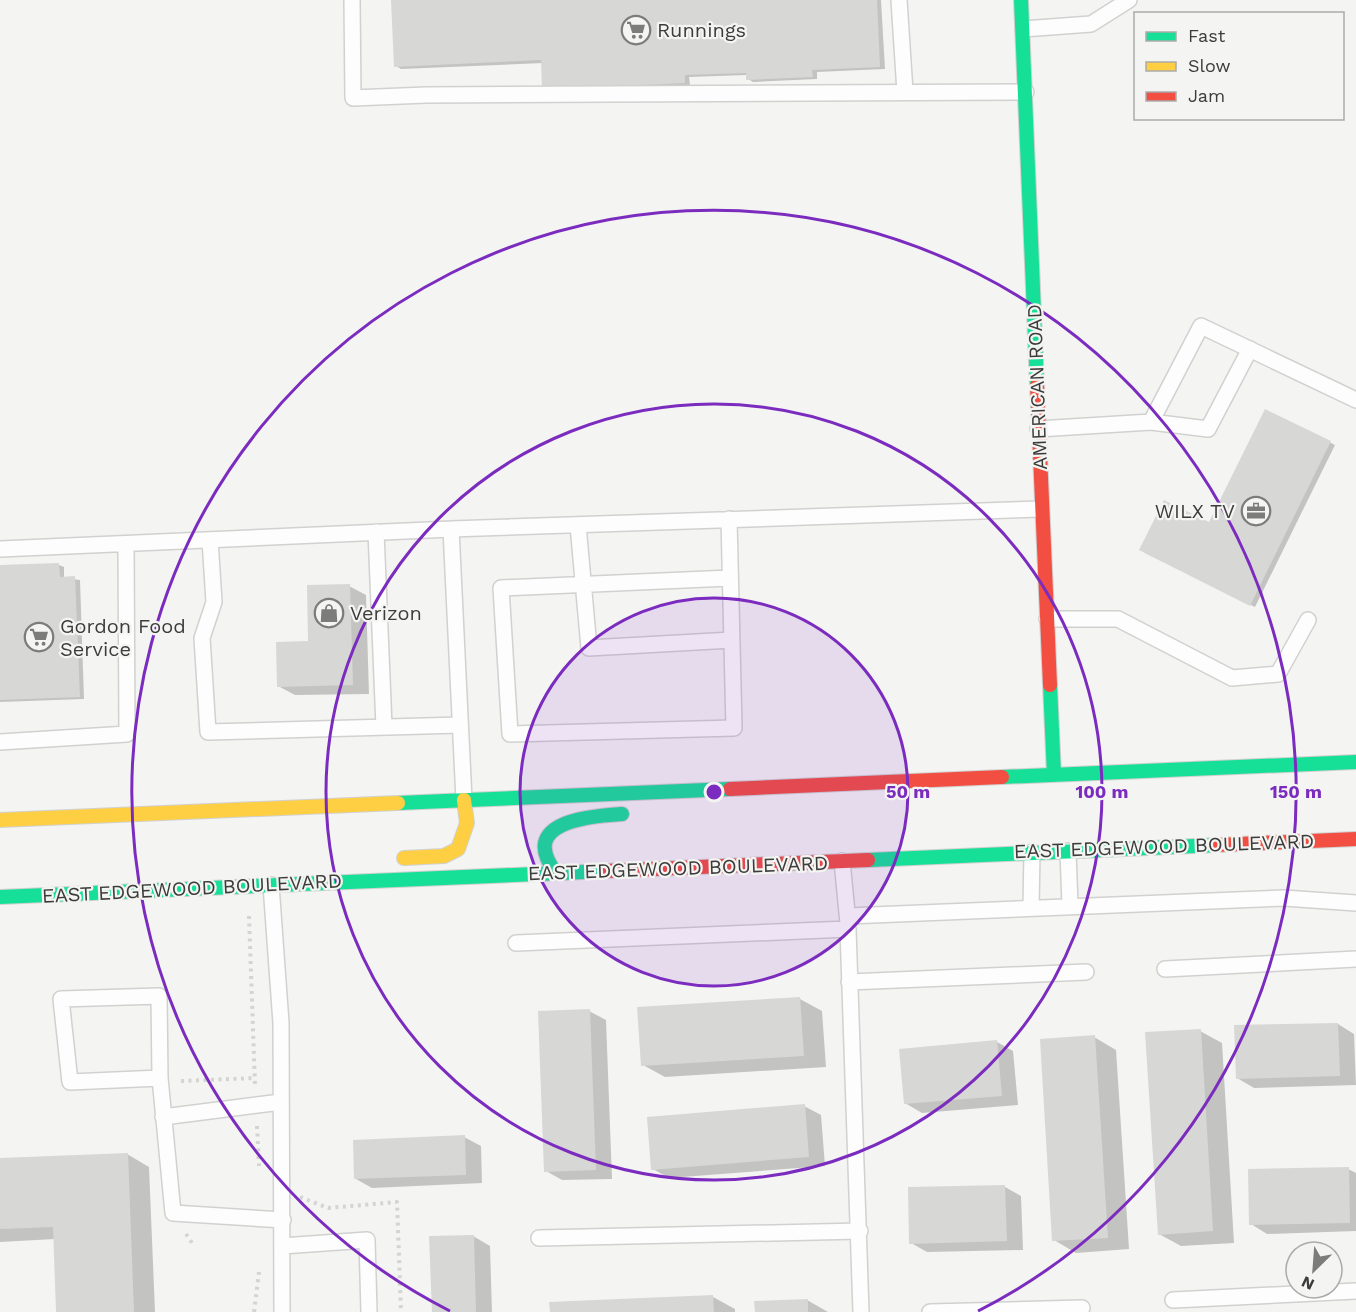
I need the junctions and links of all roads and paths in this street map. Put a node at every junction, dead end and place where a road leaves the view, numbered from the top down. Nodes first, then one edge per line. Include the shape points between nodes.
1 (352, 0) edge
2 (899, 0) edge
3 (1021, 0) edge
4 (1129, 0) edge
5 (1023, 29) junction
6 (905, 92) junction
7 (1026, 92) junction
8 (1250, 349) junction
9 (1356, 400) edge
10 (1151, 422) junction
11 (1038, 429) junction
12 (1041, 509) junction
13 (729, 519) junction
14 (578, 525) junction
15 (451, 529) junction
16 (376, 532) junction
17 (210, 540) junction
18 (126, 544) junction
19 (0, 549) edge
20 (730, 578) junction
21 (583, 584) junction
22 (1047, 619) junction
23 (1308, 620) dead end
24 (732, 640) junction
25 (460, 725) junction
26 (384, 727) junction
27 (0, 742) edge
28 (1356, 762) edge
29 (1054, 775) junction
30 (914, 779) junction
31 (884, 798) dead end
32 (464, 800) junction
33 (631, 814) dead end
34 (0, 820) edge
35 (1143, 835) dead end
36 (1356, 838) edge
37 (1118, 849) junction
38 (1068, 851) junction
39 (1032, 852) junction
40 (386, 859) dead end
41 (842, 861) junction
42 (237, 871) dead end
43 (556, 873) junction
44 (271, 885) junction
45 (210, 887) junction
46 (0, 897) edge
47 (1356, 903) edge
48 (1070, 905) junction
49 (1031, 907) junction
50 (848, 922) junction
51 (516, 943) dead end
52 (1356, 959) edge
53 (1165, 969) dead end
54 (1086, 972) dead end
55 (849, 982) junction
56 (160, 1078) junction
57 (281, 1102) junction
58 (163, 1117) junction
59 (283, 1220) junction
60 (860, 1231) junction
61 (539, 1238) dead end
62 (282, 1246) junction
63 (1356, 1291) edge
64 (1173, 1300) dead end
65 (1082, 1308) dead end
66 (282, 1312) edge
67 (369, 1312) edge
68 (861, 1312) edge
69 (930, 1312) edge

1 - 6 lane via 353,98
2 - 6 lane
3 - 5 street, AMERICAN ROAD
4 - 5 lane via 1091,24
5 - 7 street, AMERICAN ROAD
6 - 7 lane
7 - 11 street, AMERICAN ROAD
8 - 9 lane
8 - 10 lane via 1208,429
8 - 10 lane via 1201,326
10 - 11 lane
11 - 12 street, AMERICAN ROAD
12 - 13 lane
12 - 22 street, AMERICAN ROAD
13 - 14 lane
13 - 20 lane
14 - 15 lane
14 - 21 lane
15 - 16 lane
15 - 25 lane
16 - 17 lane
16 - 26 lane
17 - 18 lane
17 - 26 lane via 214,602 202,638 208,732
18 - 19 lane
18 - 27 lane via 127,734
20 - 21 lane
20 - 24 lane
21 - 24 lane via 589,648
21 - 24 lane via 501,588 510,734 734,728
22 - 23 lane via 1118,619 1232,678 1278,675
22 - 29 street, AMERICAN ROAD
25 - 26 lane
25 - 32 lane
28 - 29 street
29 - 30 street
30 - 31 street
30 - 32 street
32 - 34 street
32 - 40 street via 467,823 458,849 444,856
33 - 43 street via 584,816 562,824 543,848 545,861
35 - 37 street
36 - 37 street, EAST EDGEWOOD BOULEVARD
37 - 38 street, EAST EDGEWOOD BOULEVARD
38 - 39 street, EAST EDGEWOOD BOULEVARD
38 - 48 lane
39 - 41 street, EAST EDGEWOOD BOULEVARD
39 - 49 lane
41 - 43 street, EAST EDGEWOOD BOULEVARD
41 - 50 lane
42 - 45 street
43 - 44 street, EAST EDGEWOOD BOULEVARD
44 - 45 street, EAST EDGEWOOD BOULEVARD
44 - 57 lane
45 - 46 street, EAST EDGEWOOD BOULEVARD
47 - 48 lane via 1284,898
48 - 49 lane
49 - 50 lane
50 - 51 lane
50 - 55 lane
52 - 53 lane
54 - 55 lane
55 - 60 lane
56 - 56 lane via 70,1082 61,999 159,996
56 - 58 lane
57 - 58 lane
57 - 59 lane
58 - 59 lane via 174,1213
59 - 62 lane
60 - 61 lane
60 - 68 lane
62 - 66 lane
62 - 67 lane via 367,1240
63 - 64 lane
65 - 69 lane

